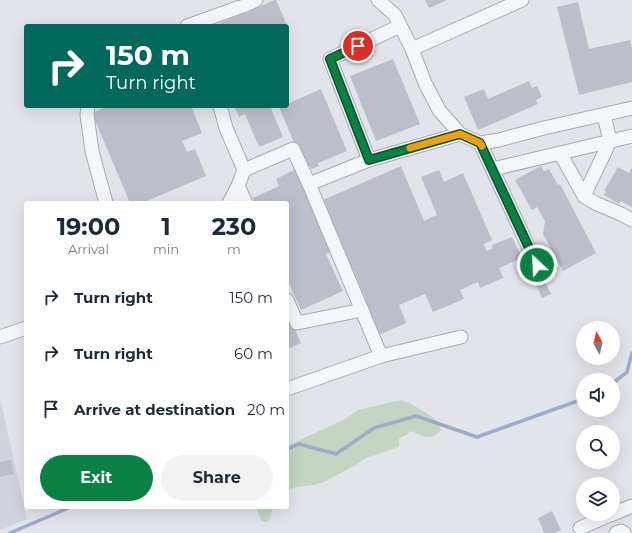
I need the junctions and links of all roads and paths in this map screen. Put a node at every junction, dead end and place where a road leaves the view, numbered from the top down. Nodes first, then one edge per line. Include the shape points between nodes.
1 (256, 0) edge
2 (378, 0) edge
3 (522, 0) edge
4 (196, 24) edge
5 (400, 26) junction
6 (412, 49) junction
7 (88, 108) edge
8 (221, 108) edge
9 (632, 108) edge
10 (604, 115) junction
11 (460, 134) junction
12 (632, 136) edge
13 (610, 142) junction
14 (480, 143) junction
15 (560, 153) junction
16 (369, 160) junction
17 (493, 169) junction
18 (244, 170) junction
19 (309, 184) junction
20 (238, 186) junction
21 (584, 196) junction
22 (105, 201) edge
23 (230, 201) edge
24 (245, 201) edge
25 (632, 220) edge
26 (537, 265) dead end
27 (289, 305) edge
28 (362, 310) junction
29 (24, 329) edge
30 (461, 337) dead end
31 (0, 338) edge
32 (381, 356) junction
33 (289, 388) edge
34 (632, 506) edge
35 (620, 511) edge
36 (596, 521) edge
37 (580, 528) dead end
38 (616, 533) edge
39 (624, 533) edge

1 - 4 lane
2 - 5 lane via 395,15
3 - 6 lane
5 - 6 lane
5 - 16 lane via 330,59
6 - 11 lane via 439,110
7 - 22 lane via 92,151
8 - 18 lane
9 - 10 lane
10 - 13 lane
10 - 14 lane
11 - 14 lane
11 - 16 lane
12 - 13 lane
13 - 15 lane
13 - 21 lane
14 - 17 lane
15 - 17 lane
15 - 21 lane
16 - 19 lane
17 - 26 lane
18 - 19 lane via 293,149
18 - 20 lane
19 - 28 lane
20 - 23 lane
20 - 24 lane
21 - 25 lane
27 - 28 lane via 297,323
28 - 32 lane
29 - 31 lane
30 - 32 lane
32 - 33 lane
34 - 35 lane
36 - 37 lane
38 - 39 lane

